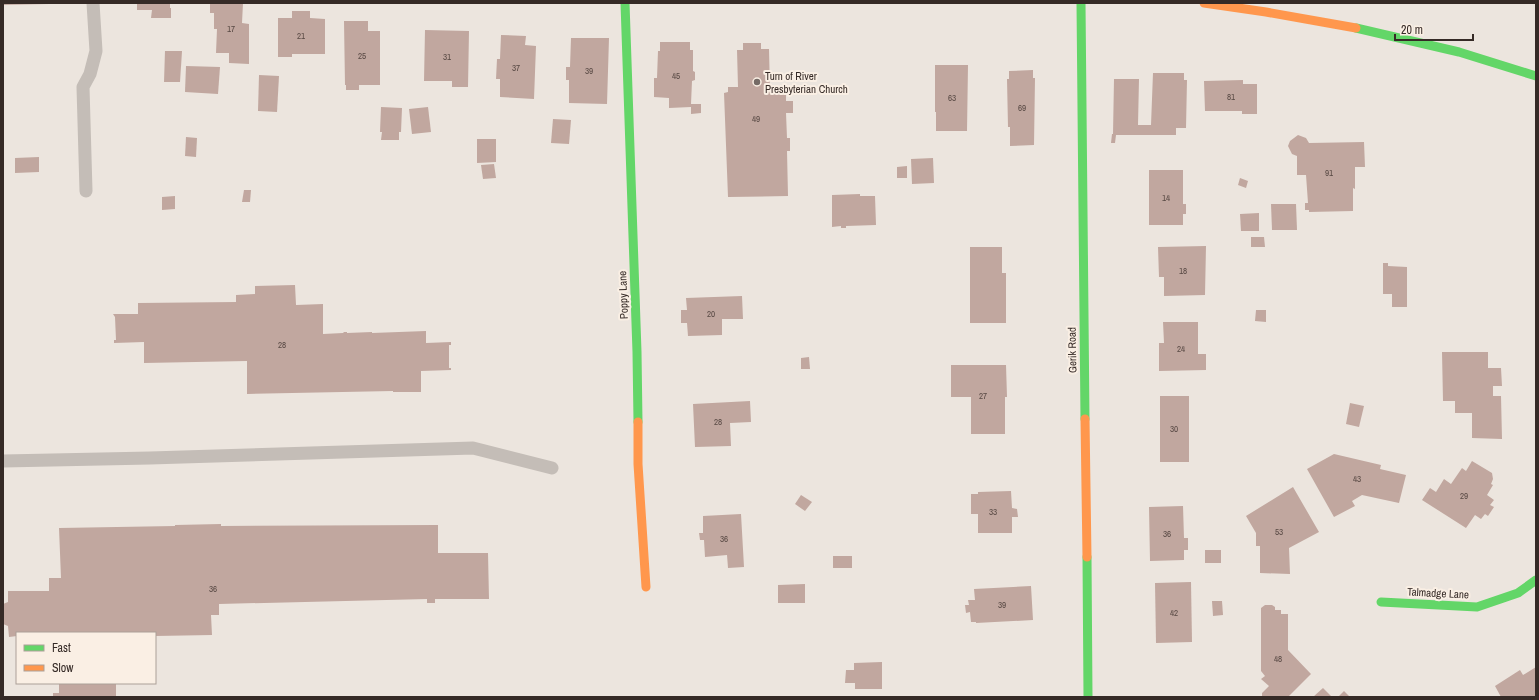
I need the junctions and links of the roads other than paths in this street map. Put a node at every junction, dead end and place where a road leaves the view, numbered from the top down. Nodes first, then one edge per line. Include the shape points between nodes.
1 (93, 3) edge
2 (625, 3) edge
3 (1081, 3) edge
4 (1204, 3) edge
5 (1536, 76) edge
6 (86, 191) dead end
7 (3, 461) edge
8 (552, 468) dead end
9 (1536, 580) edge
10 (646, 587) dead end
11 (1381, 602) dead end
12 (1088, 697) edge

1 - 6 lane via 96,51 90,74 83,87
2 - 10 street, Poppy Lane via 637,344 638,464
3 - 12 street, Gerik Road
4 - 5 street via 1395,35 1500,63
7 - 8 lane via 473,448
9 - 11 street, Talmadge Lane via 1518,593 1477,607

